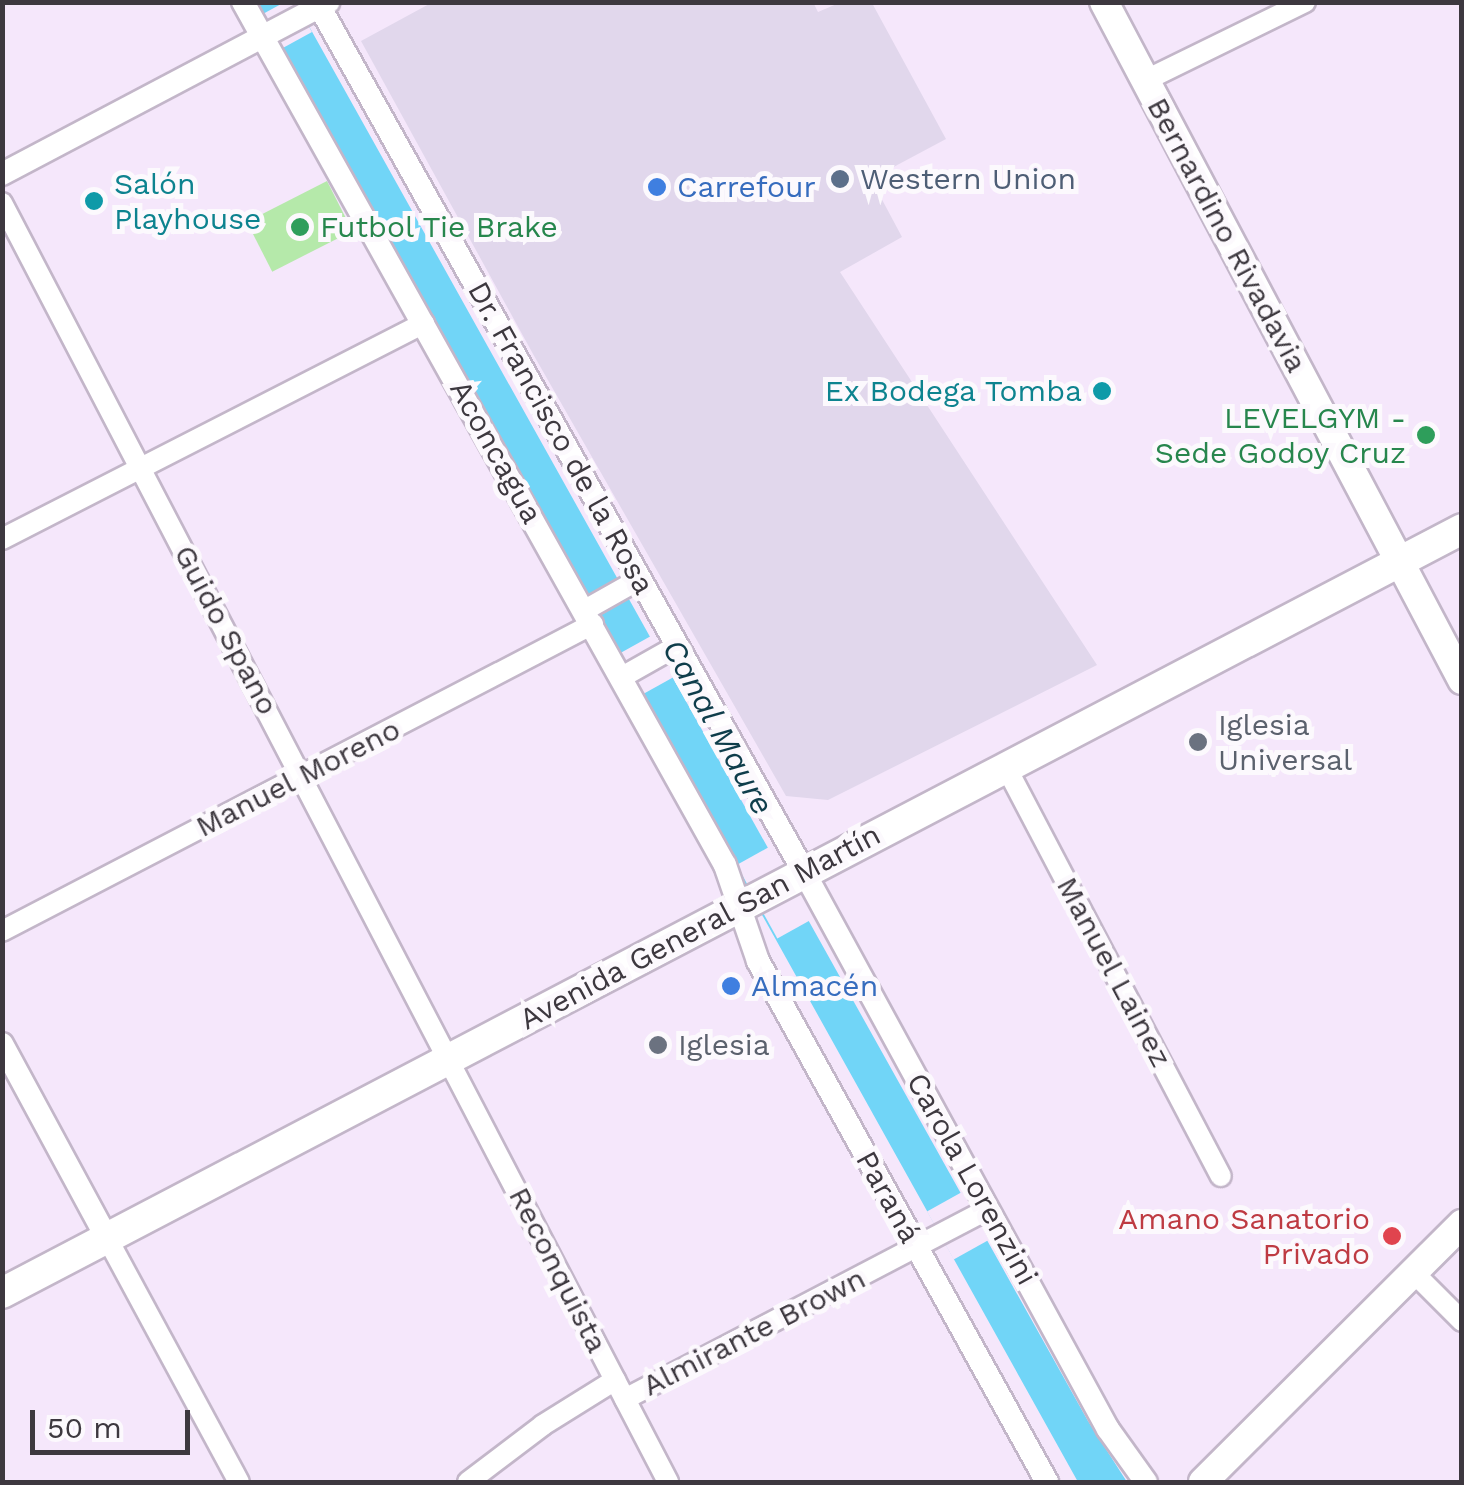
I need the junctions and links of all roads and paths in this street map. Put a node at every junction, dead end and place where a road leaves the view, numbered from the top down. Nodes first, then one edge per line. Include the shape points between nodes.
1 (243, 2) edge
2 (1104, 2) edge
3 (1306, 2) edge
4 (317, 7) edge
5 (267, 34) junction
6 (1146, 80) junction
7 (2, 174) edge
8 (2, 202) edge
9 (424, 323) junction
10 (141, 468) junction
11 (1462, 530) edge
12 (2, 539) edge
13 (1398, 563) junction
14 (632, 583) junction
15 (590, 613) junction
16 (669, 650) junction
17 (625, 675) junction
18 (1462, 680) edge
19 (1006, 768) junction
20 (302, 776) junction
21 (796, 877) junction
22 (749, 902) junction
23 (2, 931) edge
24 (2, 1044) edge
25 (448, 1058) junction
26 (1221, 1176) dead end
27 (982, 1213) junction
28 (1462, 1224) edge
29 (107, 1238) junction
30 (916, 1248) junction
31 (1412, 1270) junction
32 (2, 1293) edge
33 (1462, 1321) edge
34 (620, 1389) junction
35 (240, 1482) edge
36 (468, 1482) edge
37 (668, 1482) edge
38 (1047, 1482) edge
39 (1146, 1482) edge
40 (1203, 1482) edge

1 - 5 street, Aconcagua
2 - 6 main road, Bernardino Rivadavia
3 - 6 street
4 - 5 street
4 - 14 street, Dr. Francisco de la Rosa
5 - 7 street
5 - 9 street, Aconcagua
6 - 13 main road, Bernardino Rivadavia
8 - 10 street, Guido Spano
9 - 10 street
9 - 15 street, Aconcagua
10 - 12 street
10 - 20 street, Guido Spano
11 - 13 main road, Avenida General San Martín
13 - 18 main road, Bernardino Rivadavia
13 - 19 main road, Avenida General San Martín
14 - 15 street, Manuel Moreno
14 - 16 street, Dr. Francisco de la Rosa
15 - 17 street, Aconcagua
15 - 20 street, Manuel Moreno
16 - 17 street
16 - 21 street, Dr. Francisco de la Rosa
17 - 22 street, Aconcagua
19 - 21 main road, Avenida General San Martín
19 - 26 street, Manuel Lainez
20 - 23 street, Manuel Moreno
20 - 25 street, Guido Spano
21 - 22 main road, Avenida General San Martín
21 - 27 street, Carola Lorenzini
22 - 25 main road, Avenida General San Martín
22 - 30 street, Paraná via 758,961
24 - 29 street
25 - 29 main road, Avenida General San Martín
25 - 34 street, Reconquista
27 - 30 street, Almirante Brown
27 - 39 street, Carola Lorenzini
28 - 31 main road
29 - 32 main road, Avenida General San Martín
29 - 35 street
30 - 34 street, Almirante Brown
30 - 38 street, Paraná
31 - 33 street
31 - 40 main road
34 - 36 street, Almirante Brown via 543,1425
34 - 37 street, Reconquista

